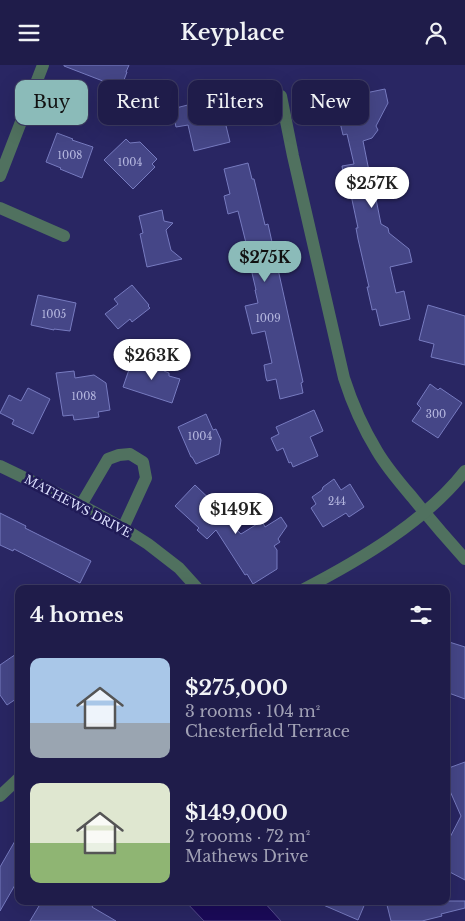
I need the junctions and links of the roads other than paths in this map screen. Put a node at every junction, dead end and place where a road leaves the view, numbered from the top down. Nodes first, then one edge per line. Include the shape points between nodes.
1 (43, 65) edge
2 (282, 100) edge
3 (0, 177) edge
4 (0, 208) edge
5 (64, 236) dead end
6 (0, 466) edge
7 (465, 471) edge
8 (80, 505) junction
9 (424, 512) junction
10 (123, 528) junction
11 (465, 559) edge
12 (194, 585) edge
13 (312, 585) edge
14 (15, 782) edge
15 (0, 796) edge

1 - 3 street
2 - 9 street via 350,396 377,451
4 - 5 street
6 - 8 street, MATHEWS DRIVE
7 - 9 street
8 - 10 street, MATHEWS DRIVE
8 - 10 street via 108,459 130,454 143,462 146,478
9 - 11 street
9 - 13 street via 389,539
10 - 12 street, MATHEWS DRIVE via 179,568
14 - 15 street

